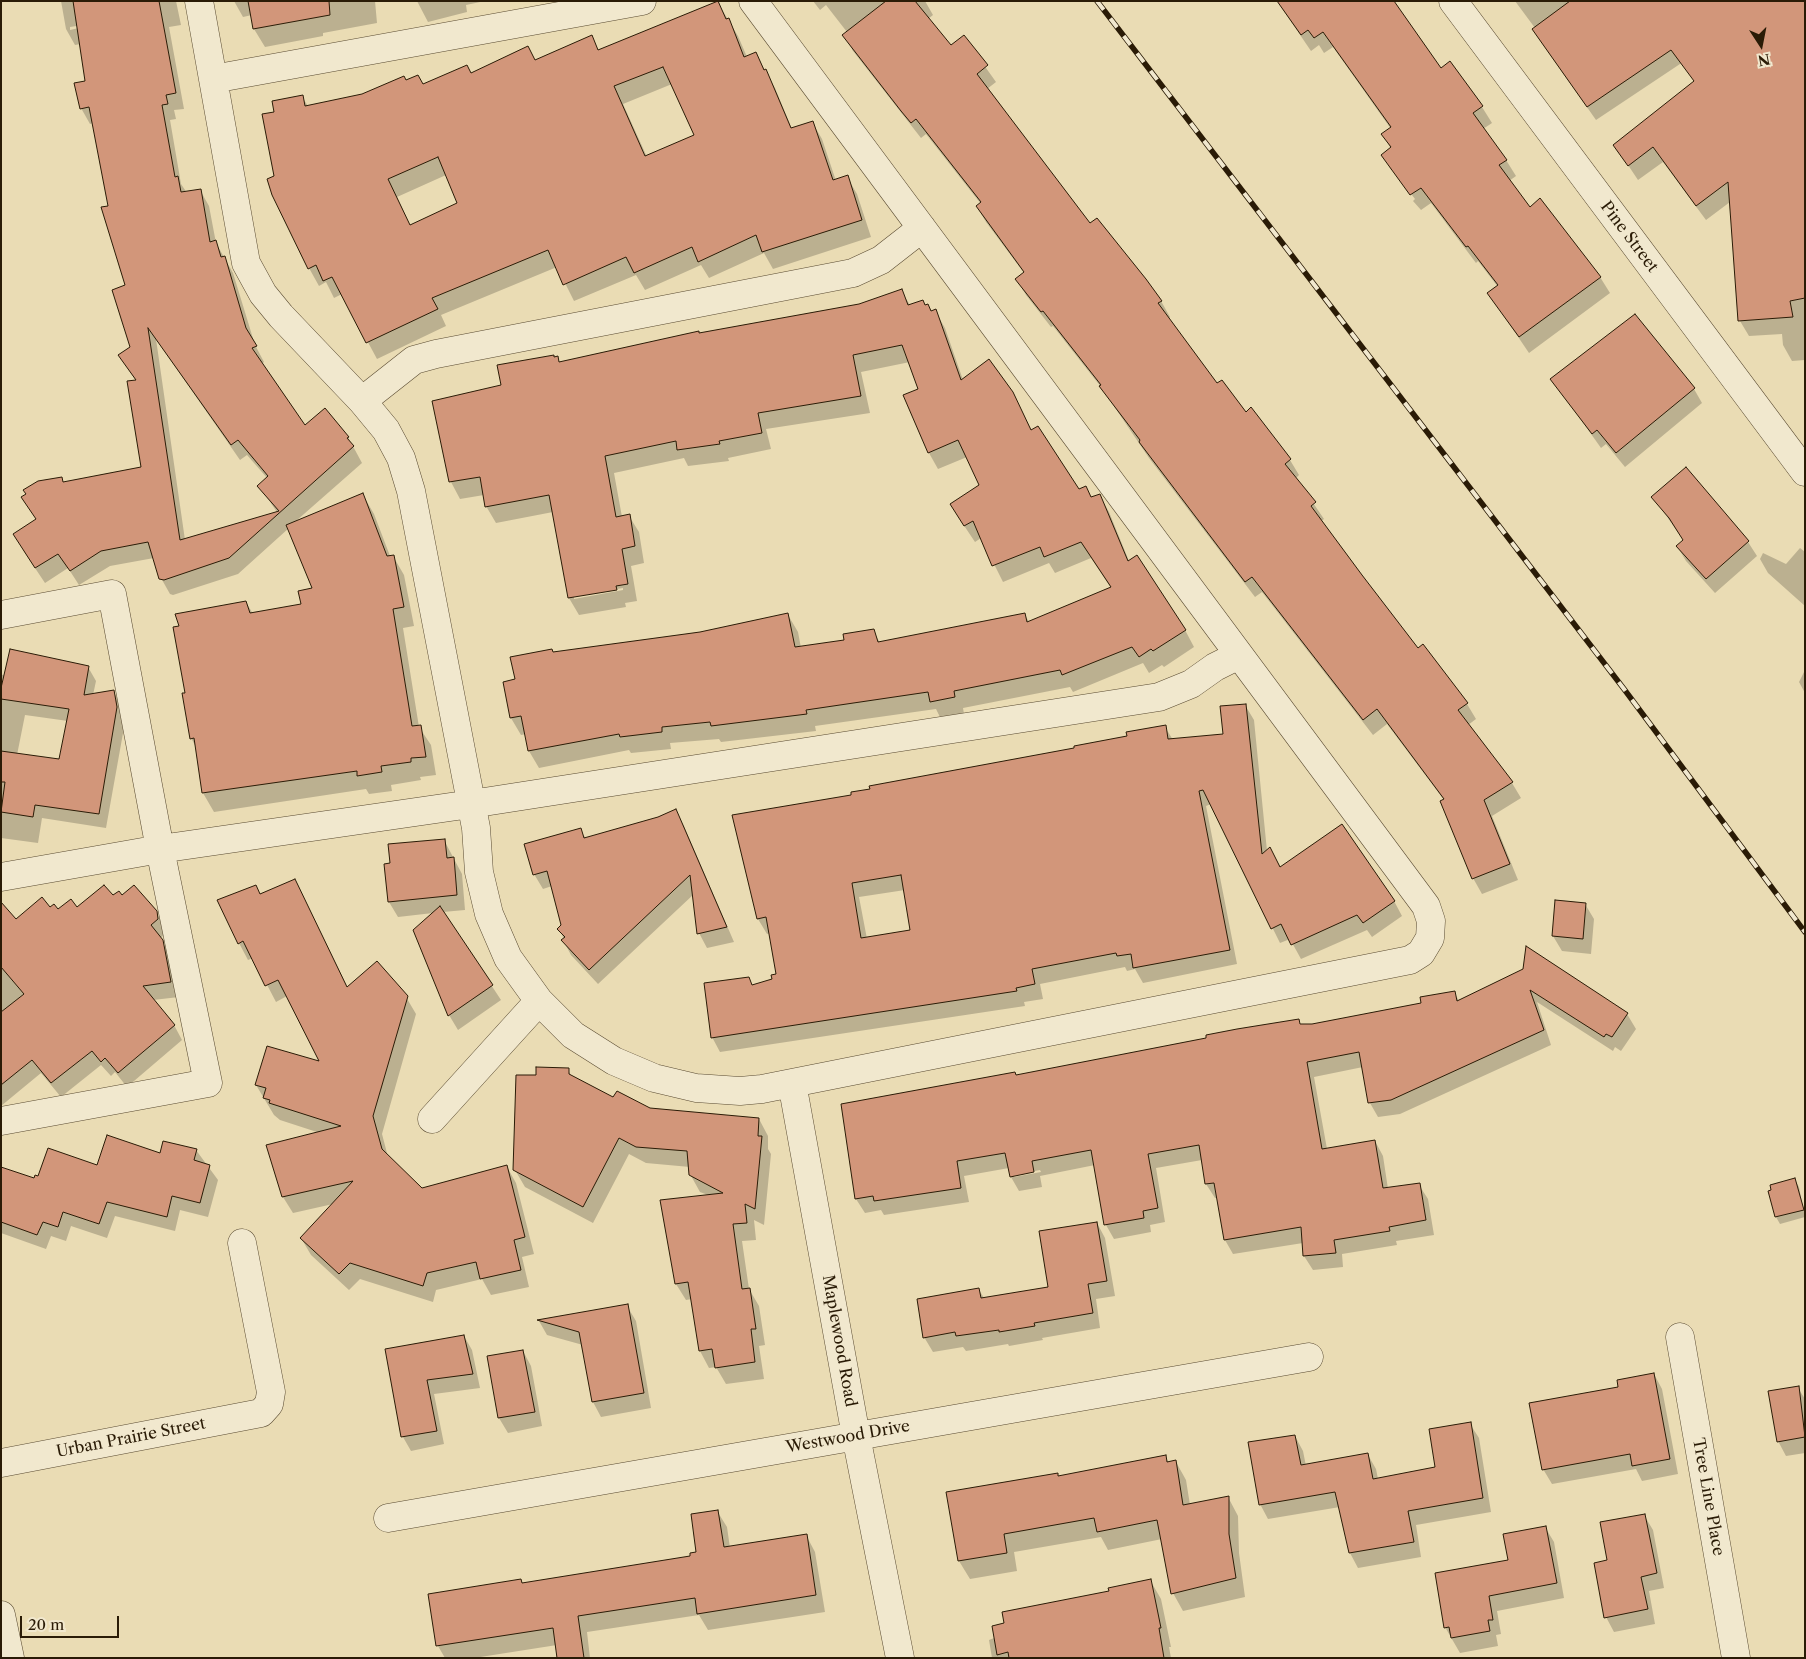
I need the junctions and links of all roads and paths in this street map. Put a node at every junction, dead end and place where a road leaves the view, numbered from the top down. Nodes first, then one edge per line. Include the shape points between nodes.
1 (199, 1) edge
2 (642, 1) edge
3 (753, 1) edge
4 (1453, 1) edge
5 (213, 79) junction
6 (922, 228) junction
7 (362, 401) junction
8 (1805, 472) edge
9 (1, 615) edge
10 (1239, 654) junction
11 (471, 804) junction
12 (160, 849) junction
13 (1, 877) edge
14 (539, 1001) junction
15 (792, 1083) junction
16 (432, 1118) dead end
17 (1, 1121) edge
18 (242, 1243) dead end
19 (1680, 1337) dead end
20 (1309, 1357) dead end
21 (856, 1436) junction
22 (1, 1463) edge
23 (388, 1518) dead end
24 (1, 1615) edge
25 (10, 1658) edge
26 (900, 1658) edge
27 (1736, 1658) edge

1 - 5 street
2 - 5 street
3 - 6 street
4 - 8 street, Pine Street
5 - 7 street via 246,262 263,294 281,316
6 - 7 street via 880,260 853,273 414,360
6 - 10 street
7 - 11 street via 390,437 401,458 411,491
9 - 12 street via 112,594
10 - 11 street via 1191,684 1159,698
10 - 15 street via 1426,906 1431,921 1430,938 1421,953 1410,960
11 - 12 street
11 - 14 street via 479,872 489,914 508,958
12 - 13 street
12 - 17 street via 208,1083
14 - 15 street via 573,1035 614,1061 654,1078 696,1088 740,1091
14 - 16 street
15 - 21 street, Maplewood Road
18 - 22 street, Urban Prairie Street via 271,1392 269,1404 260,1413
19 - 27 street, Tree Line Place
20 - 21 street, Westwood Drive
21 - 23 street, Westwood Drive
21 - 26 street, Maplewood Road
24 - 25 street

